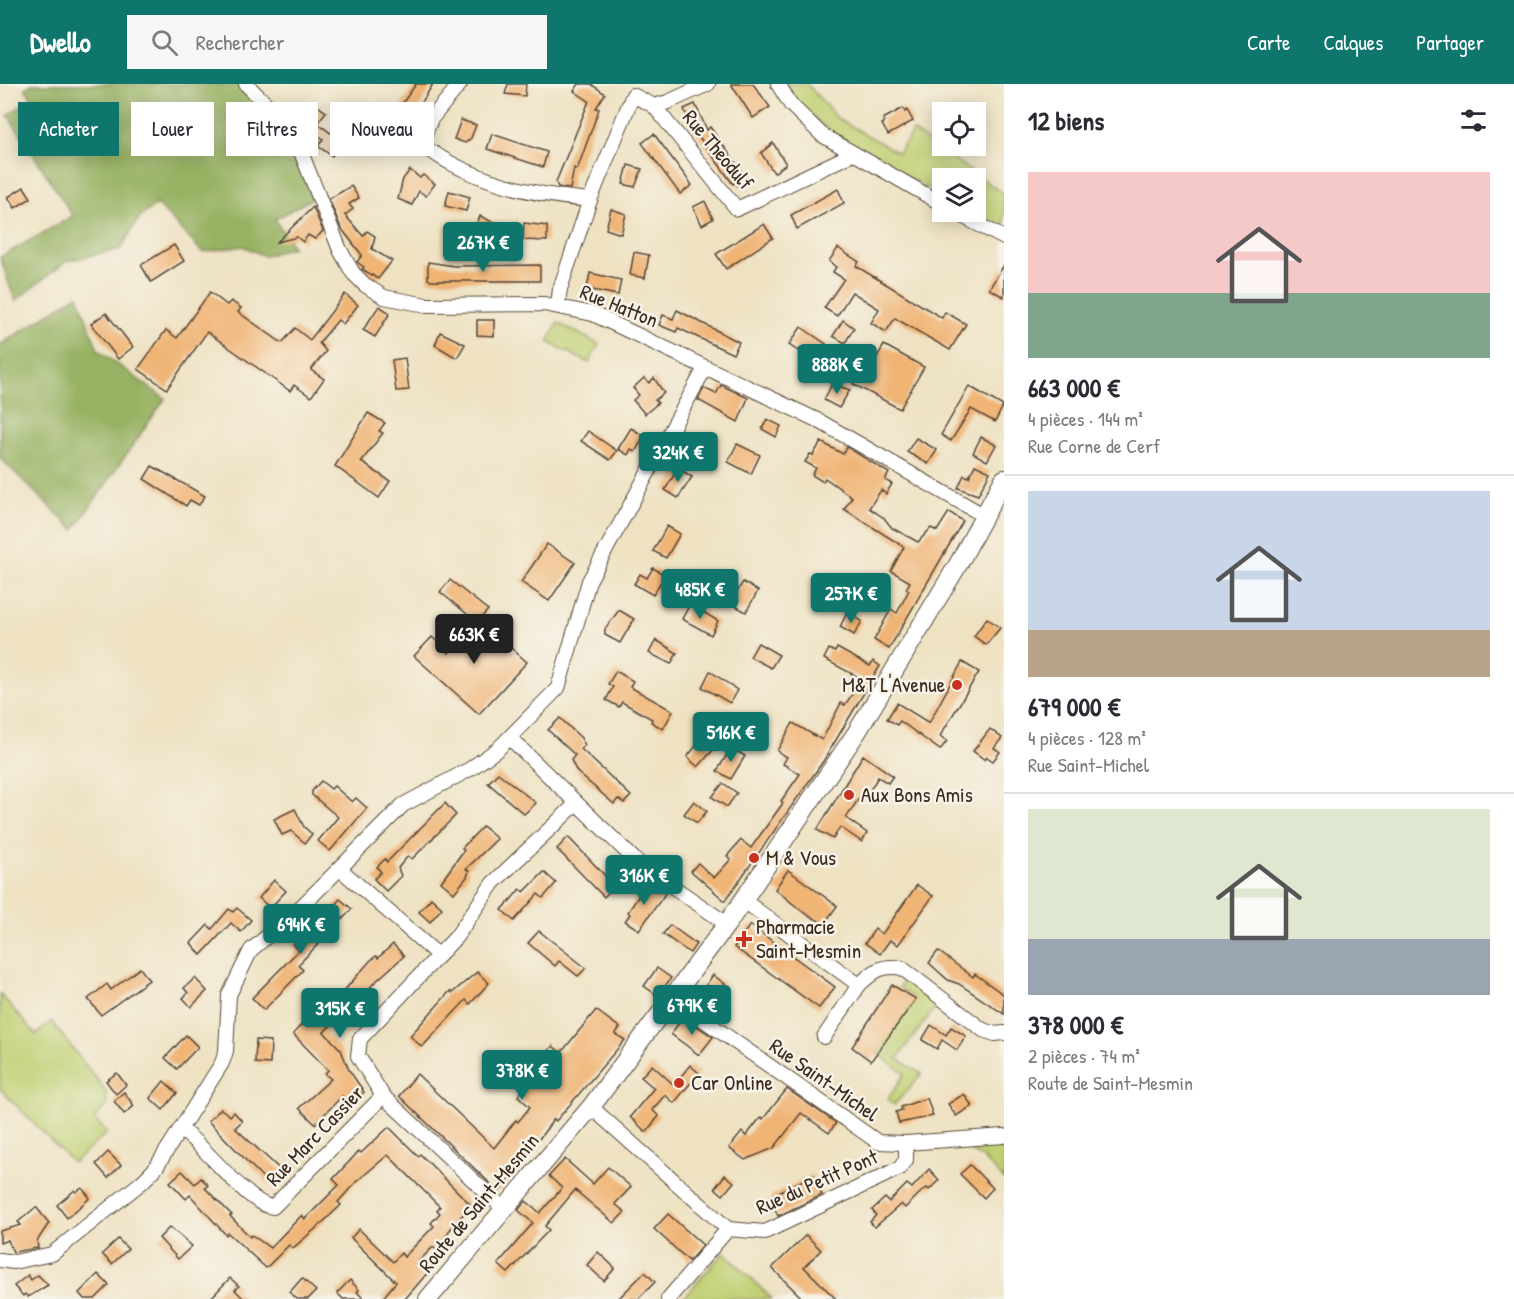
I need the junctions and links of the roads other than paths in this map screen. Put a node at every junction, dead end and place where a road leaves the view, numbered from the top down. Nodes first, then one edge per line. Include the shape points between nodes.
1 (246, 84) edge
2 (460, 84) edge
3 (708, 84) edge
4 (778, 84) edge
5 (629, 90) edge
6 (654, 106) junction
7 (850, 152) junction
8 (932, 198) edge
9 (590, 201) junction
10 (974, 222) edge
11 (1004, 238) edge
12 (558, 305) junction
13 (705, 368) junction
14 (1004, 479) edge
15 (983, 515) junction
16 (510, 738) junction
17 (576, 804) junction
18 (340, 869) junction
19 (743, 900) junction
20 (727, 924) junction
21 (439, 956) junction
22 (860, 985) junction
23 (674, 999) junction
24 (1004, 1032) edge
25 (824, 1037) dead end
26 (383, 1096) junction
27 (591, 1107) junction
28 (180, 1129) junction
29 (1004, 1136) edge
30 (906, 1143) junction
31 (503, 1208) junction
32 (728, 1229) junction
33 (0, 1260) edge
34 (428, 1299) edge
35 (668, 1299) edge

1 - 12 street, Rue Hatton via 297,142 340,250 365,285 384,297 410,303
2 - 9 street via 431,119 421,144 442,160 488,182
3 - 6 street
4 - 7 street via 805,121
5 - 6 street
5 - 9 street
6 - 7 street, Rue Theodulf via 737,209
7 - 8 street
9 - 12 street
10 - 11 street
12 - 13 street, Rue Hatton via 593,314
13 - 15 street, Rue Hatton via 819,421
13 - 16 street via 589,581 558,688
14 - 15 main road, Route de Saint-Mesmin
15 - 19 main road, Route de Saint-Mesmin via 959,564 857,732
16 - 17 street
16 - 18 street via 470,769 403,806
17 - 20 street via 637,862
17 - 21 street via 494,883
18 - 21 street
18 - 28 street via 251,950 229,995 225,1056
19 - 20 main road, Route de Saint-Mesmin
19 - 22 street
20 - 23 main road, Route de Saint-Mesmin
21 - 26 street via 360,1039 358,1056
22 - 24 street via 876,969 902,968 983,1030
22 - 25 street
23 - 27 main road, Route de Saint-Mesmin
23 - 30 street, Rue Saint-Michel via 871,1138
26 - 28 street, Rue Marc Cassier via 273,1208 257,1202
26 - 31 street, Rue Marc Cassier
27 - 31 main road, Route de Saint-Mesmin
27 - 32 street
28 - 33 street via 155,1169 61,1248 43,1258
29 - 30 street, Rue Saint-Michel
30 - 32 street, Rue du Petit Pont via 906,1160 900,1168 765,1232
31 - 34 main road, Route de Saint-Mesmin
32 - 35 street

